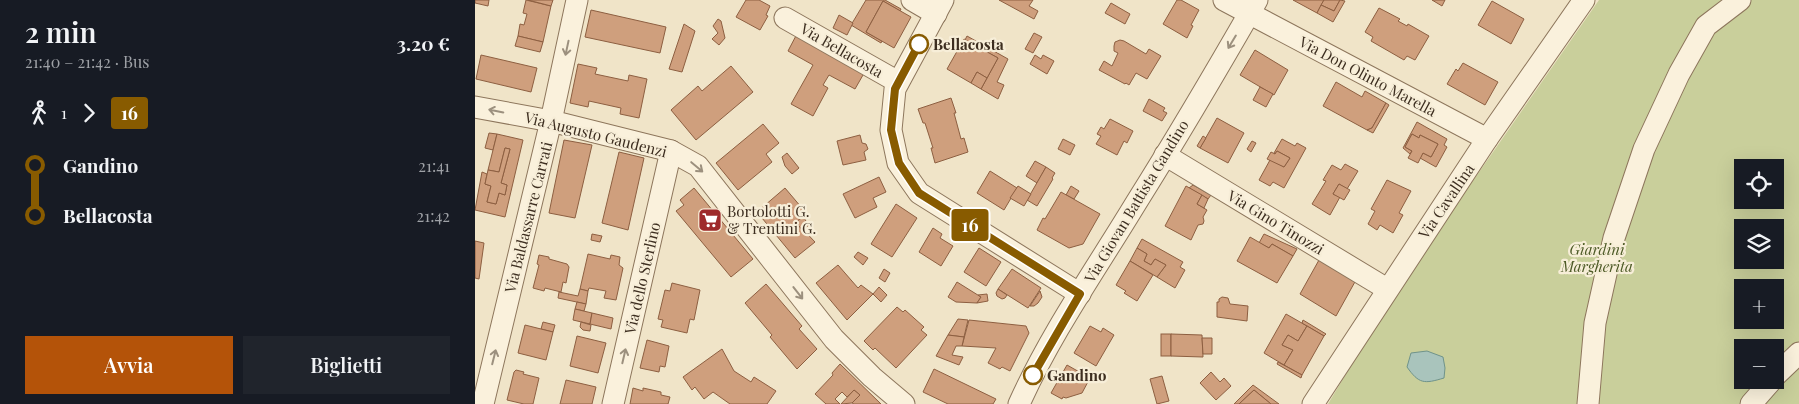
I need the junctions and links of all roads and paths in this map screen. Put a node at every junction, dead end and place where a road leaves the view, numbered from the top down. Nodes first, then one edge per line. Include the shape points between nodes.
1 (577, 0) edge
2 (912, 0) edge
3 (1224, 0) edge
4 (1584, 0) edge
5 (1740, 0) edge
6 (939, 7) edge
7 (1253, 7) edge
8 (785, 18) dead end
9 (898, 82) junction
10 (475, 107) edge
11 (551, 121) junction
12 (1487, 140) junction
13 (671, 151) junction
14 (1165, 155) junction
15 (1387, 289) junction
16 (1080, 294) junction
17 (1799, 353) edge
18 (1784, 367) edge
19 (1764, 389) edge
20 (483, 404) edge
21 (613, 404) edge
22 (904, 404) edge
23 (1019, 404) edge
24 (1313, 404) edge
25 (1588, 404) edge
26 (1751, 404) edge

1 -> 11 street, Via Baldassarre Carrati
2 - 6 street, Via Bellacosta
3 - 7 street, Via Don Olinto Marella
4 - 12 street, Via Cavallina
5 - 25 street via 1706,26 1679,74 1644,149 1614,238 1595,323
6 - 9 street, Via Bellacosta
7 - 12 street, Via Don Olinto Marella
7 -> 14 street, Via Giovan Battista Gandino
8 - 9 street, Via Bellacosta
9 - 16 street, Via Bellacosta via 891,130 899,163 919,193
11 -> 10 street, Via Augusto Gaudenzi
11 - 13 street, Via Augusto Gaudenzi
20 -> 11 street, Via Baldassarre Carrati
12 - 15 street, Via Cavallina
21 -> 13 street, Via dello Sterlino
13 -> 22 street, Via Augusto Gaudenzi via 698,166 834,339
14 - 15 street, Via Gino Tinozzi
14 - 16 street, Via Giovan Battista Gandino
15 - 24 street, Via Cavallina
16 - 23 street, Via Giovan Battista Gandino
17 - 18 street
19 - 26 street

